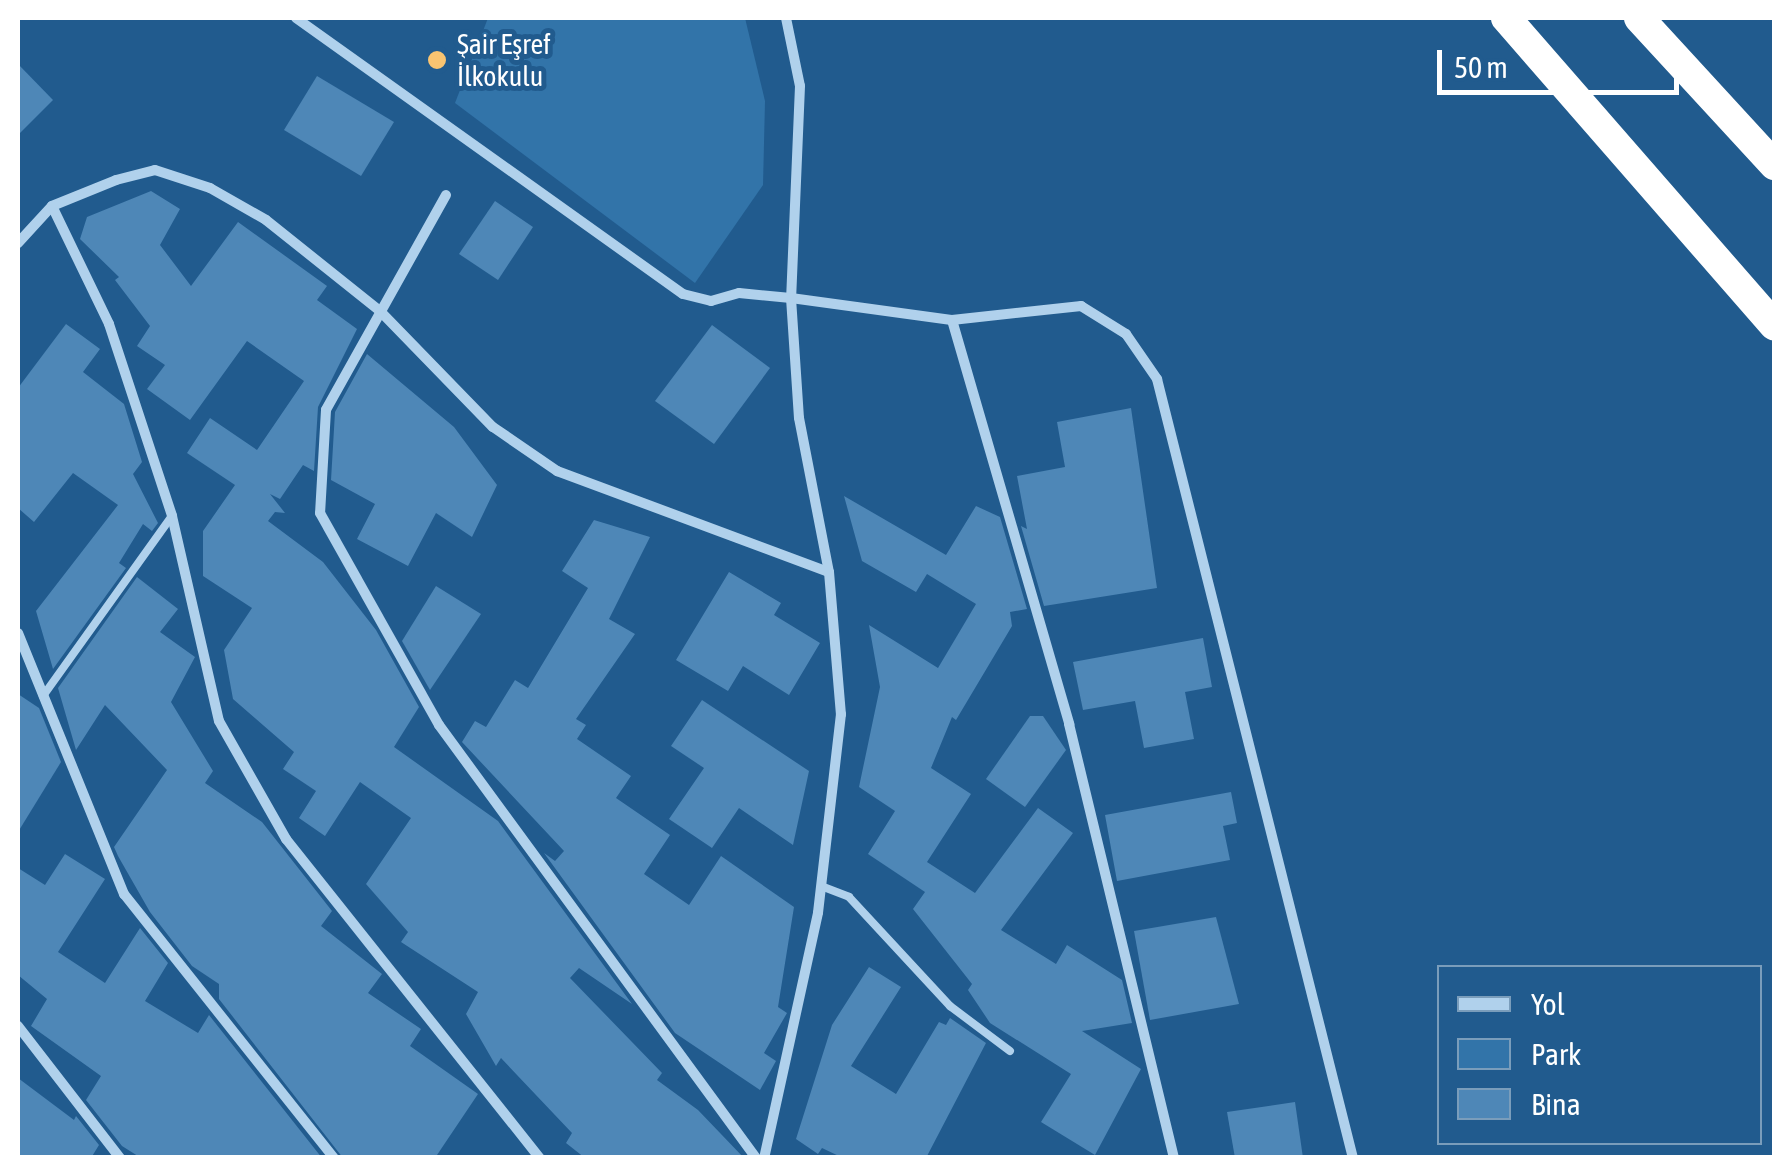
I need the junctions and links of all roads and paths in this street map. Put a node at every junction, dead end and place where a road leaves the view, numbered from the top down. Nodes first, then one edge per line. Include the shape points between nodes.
1 (296, 18) edge
2 (786, 18) edge
3 (1506, 18) edge
4 (1639, 18) edge
5 (1774, 164) edge
6 (446, 195) dead end
7 (52, 206) junction
8 (18, 243) edge
9 (791, 298) junction
10 (380, 312) junction
11 (952, 320) junction
12 (1774, 325) edge
13 (172, 516) junction
14 (829, 572) junction
15 (18, 633) edge
16 (43, 696) junction
17 (821, 886) junction
18 (18, 1026) edge
19 (1010, 1051) dead end
20 (120, 1158) edge
21 (334, 1158) edge
22 (540, 1158) edge
23 (760, 1158) edge
24 (1174, 1158) edge
25 (1352, 1158) edge

1 - 9 street via 683,294 712,301 739,293
2 - 9 street via 800,86
3 - 12 highway
4 - 5 highway
6 - 10 street
7 - 8 street
7 - 10 street via 155,170 210,188 266,220
7 - 13 street via 109,324
9 - 11 street
9 - 14 street via 800,418
10 - 14 street via 493,427 557,471
10 - 23 street via 326,410 320,513 439,725
11 - 24 street via 1069,724
11 - 25 street via 1081,306 1126,334 1157,378
13 - 16 lane
13 - 22 street via 228,738 286,838
14 - 17 street via 841,714
15 - 16 street
16 - 21 street via 124,894
17 - 19 lane via 849,897 950,1006
17 - 23 street
18 - 20 street

